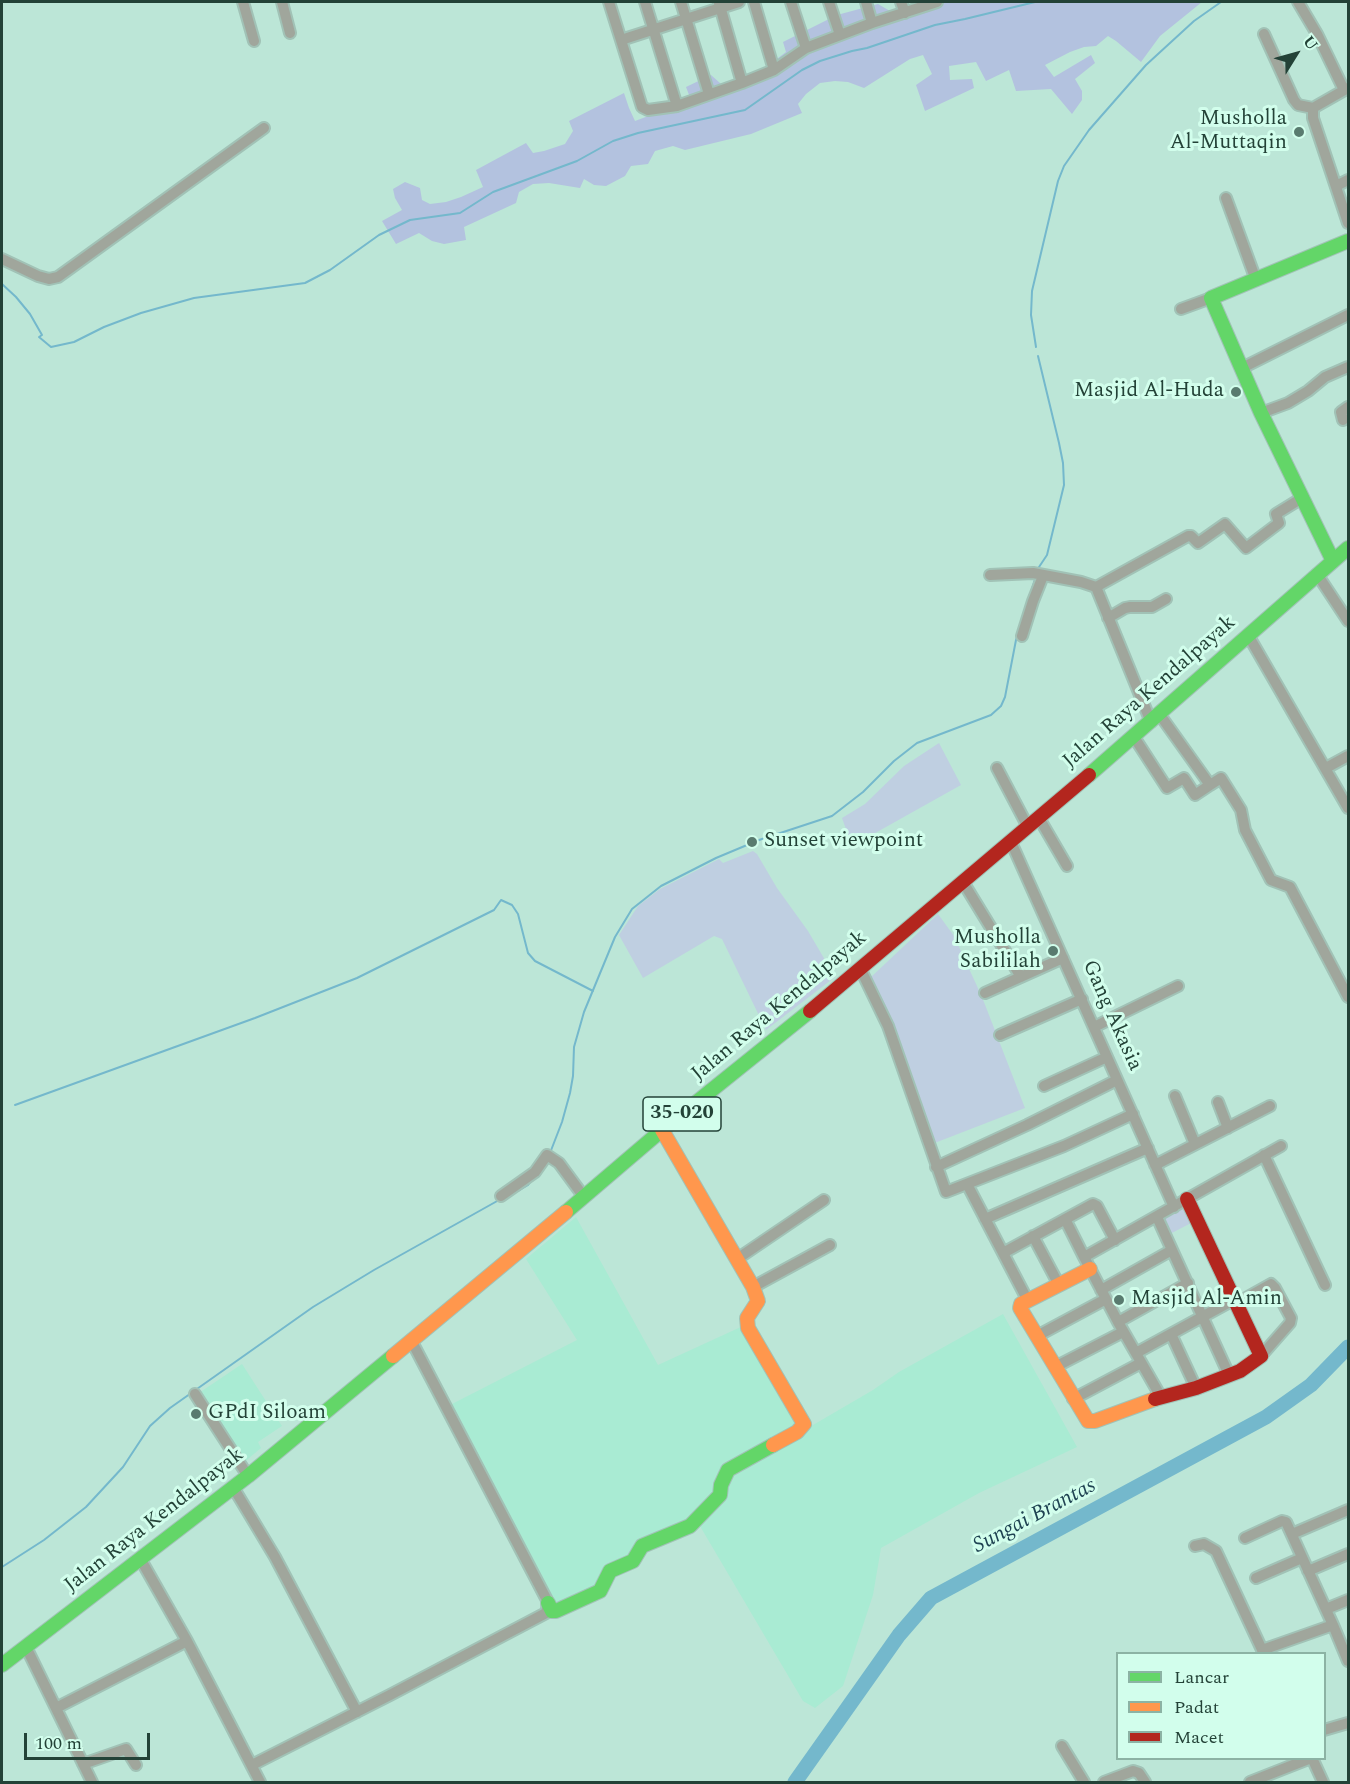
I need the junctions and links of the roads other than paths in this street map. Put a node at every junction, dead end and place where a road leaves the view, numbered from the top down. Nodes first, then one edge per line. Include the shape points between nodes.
1 (243, 2) edge
2 (282, 2) edge
3 (609, 2) edge
4 (645, 2) edge
5 (681, 2) edge
6 (739, 2) edge
7 (754, 2) edge
8 (791, 2) edge
9 (829, 2) edge
10 (866, 2) edge
11 (901, 2) edge
12 (937, 2) edge
13 (1298, 2) edge
14 (719, 5) edge
15 (905, 14) junction
16 (687, 18) junction
17 (872, 23) junction
18 (654, 29) junction
19 (290, 33) dead end
20 (1264, 34) dead end
21 (840, 35) junction
22 (621, 40) junction
23 (254, 41) dead end
24 (806, 48) junction
25 (774, 70) junction
26 (742, 84) junction
27 (1346, 89) edge
28 (709, 94) junction
29 (677, 106) junction
30 (1313, 108) junction
31 (264, 128) dead end
32 (1348, 180) edge
33 (1336, 186) junction
34 (1226, 198) dead end
35 (1348, 223) edge
36 (1348, 241) edge
37 (2, 259) edge
38 (1256, 280) junction
39 (1211, 298) junction
40 (1181, 309) dead end
41 (1348, 315) edge
42 (1348, 367) edge
43 (1242, 369) junction
44 (1348, 407) edge
45 (1261, 413) junction
46 (1343, 420) dead end
47 (1302, 498) junction
48 (1348, 548) edge
49 (1333, 561) junction
50 (1317, 574) junction
51 (990, 575) dead end
52 (1039, 575) junction
53 (1096, 587) junction
54 (1166, 599) dead end
55 (1108, 618) junction
56 (1348, 621) edge
57 (1248, 635) junction
58 (1022, 636) dead end
59 (1155, 719) junction
60 (1134, 737) junction
61 (1348, 756) edge
62 (997, 768) dead end
63 (1326, 768) junction
64 (1210, 785) junction
65 (1348, 808) edge
66 (1039, 818) junction
67 (1028, 828) junction
68 (1011, 842) junction
69 (1067, 866) dead end
70 (963, 882) junction
71 (1063, 958) junction
72 (860, 968) junction
73 (1021, 977) junction
74 (1178, 986) dead end
75 (985, 993) dead end
76 (1348, 997) edge
77 (1082, 999) junction
78 (1094, 1027) junction
79 (1000, 1035) dead end
80 (1107, 1057) junction
81 (1118, 1080) junction
82 (1044, 1086) dead end
83 (1175, 1096) dead end
84 (1218, 1102) dead end
85 (1270, 1106) dead end
86 (1132, 1114) junction
87 (1228, 1128) junction
88 (662, 1130) junction
89 (1195, 1144) junction
90 (1281, 1146) dead end
91 (1148, 1148) junction
92 (1264, 1155) junction
93 (1155, 1165) junction
94 (936, 1167) junction
95 (967, 1184) junction
96 (501, 1196) dead end
97 (584, 1197) junction
98 (1187, 1199) junction
99 (824, 1200) dead end
100 (1174, 1207) junction
101 (1157, 1217) junction
102 (985, 1219) junction
103 (1065, 1219) junction
104 (1033, 1236) junction
105 (1115, 1240) junction
106 (830, 1245) dead end
107 (1172, 1250) junction
108 (1003, 1252) junction
109 (737, 1259) junction
110 (1087, 1263) junction
111 (1188, 1283) junction
112 (1059, 1285) junction
113 (1324, 1285) dead end
114 (753, 1287) junction
115 (1103, 1295) junction
116 (1028, 1301) junction
117 (1236, 1301) junction
118 (1203, 1316) junction
119 (1121, 1327) junction
120 (1170, 1334) junction
121 (1037, 1336) junction
122 (411, 1340) junction
123 (1261, 1356) junction
124 (1138, 1358) junction
125 (1055, 1367) junction
126 (1229, 1375) junction
127 (1196, 1388) junction
128 (195, 1394) dead end
129 (1161, 1396) junction
130 (1073, 1399) junction
131 (248, 1476) junction
132 (233, 1487) junction
133 (1348, 1510) edge
134 (1292, 1534) junction
135 (1245, 1538) dead end
136 (1195, 1546) dead end
137 (1348, 1554) edge
138 (1302, 1558) junction
139 (141, 1560) junction
140 (1308, 1571) junction
141 (1256, 1578) dead end
142 (1348, 1600) edge
143 (548, 1603) junction
144 (1326, 1609) junction
145 (1333, 1625) junction
146 (187, 1641) junction
147 (1346, 1646) edge
148 (26, 1647) junction
149 (1263, 1652) edge
150 (1348, 1661) edge
151 (2, 1665) edge
152 (56, 1708) junction
153 (357, 1712) junction
154 (1348, 1723) edge
155 (1326, 1729) edge
156 (1062, 1746) dead end
157 (1307, 1760) edge
158 (1313, 1760) edge
159 (83, 1764) junction
160 (136, 1765) dead end
161 (252, 1765) junction
162 (1318, 1781) edge
163 (91, 1782) edge
164 (260, 1782) edge
165 (1084, 1782) edge
166 (1104, 1782) edge
167 (1145, 1782) edge
168 (1250, 1782) edge

1 - 23 street
2 - 19 street
3 - 22 street
4 - 18 street
5 - 16 street
6 - 14 street
7 - 25 street
8 - 24 street
9 - 21 street
10 - 17 street
11 - 15 street
12 - 15 street
13 - 27 street
14 - 16 street
14 - 26 street
15 - 17 street
16 - 18 street
16 - 28 street
17 - 21 street
18 - 22 street
18 - 29 street
20 - 30 street via 1294,100 1298,105
21 - 24 street
22 - 29 street via 643,108
24 - 25 street
25 - 26 street
26 - 28 street
27 - 30 street
28 - 29 street
30 - 33 street via 1312,118
31 - 37 street via 58,277 38,276
32 - 33 street
33 - 35 street
34 - 38 street
36 - 38 main road
38 - 39 main road
39 - 40 street
39 - 43 main road
41 - 43 street
42 - 45 street via 1325,377 1288,403
43 - 45 main road
44 - 46 street via 1341,412
45 - 47 main road
47 - 49 main road
47 - 53 street via 1276,514 1279,523 1246,548 1225,524 1198,543 1188,536
48 - 49 main road, Jalan Raya Kendalpayak / 35-020
49 - 50 main road, Jalan Raya Kendalpayak / 35-020
50 - 56 street
50 - 57 main road, Jalan Raya Kendalpayak / 35-020
51 - 52 street
52 - 53 street
52 - 58 street
53 - 55 street
54 - 55 street via 1152,607 1130,606
55 - 59 street
57 - 59 main road, Jalan Raya Kendalpayak / 35-020
57 - 63 street
59 - 60 main road, Jalan Raya Kendalpayak / 35-020
59 - 64 street
60 - 64 street via 1167,788 1184,778 1195,795
60 - 66 main road, Jalan Raya Kendalpayak / 35-020
61 - 63 street
62 - 67 street
63 - 65 street
64 - 76 street via 1221,778 1271,880 1290,887
66 - 67 main road, Jalan Raya Kendalpayak / 35-020
66 - 69 street
67 - 68 main road, Jalan Raya Kendalpayak / 35-020
68 - 70 main road, Jalan Raya Kendalpayak / 35-020
68 - 71 street, Gang Akasia
70 - 72 main road, Jalan Raya Kendalpayak / 35-020
70 - 73 street
71 - 73 street
71 - 77 street, Gang Akasia
72 - 88 main road, Jalan Raya Kendalpayak / 35-020
72 - 94 street via 888,1026
73 - 75 street
74 - 78 street
77 - 78 street, Gang Akasia
77 - 79 street
78 - 80 street, Gang Akasia
80 - 81 street, Gang Akasia
80 - 82 street
81 - 86 street, Gang Akasia
81 - 94 street
83 - 89 street
84 - 87 street
85 - 87 street
86 - 91 street, Gang Akasia
86 - 95 street
87 - 89 street
88 - 97 main road, Jalan Raya Kendalpayak / 35-020
88 - 109 main road
89 - 93 street
90 - 92 street
91 - 93 street, Gang Akasia
91 - 102 street
92 - 98 street
92 - 113 street
93 - 100 street, Gang Akasia
94 - 95 street via 946,1192
95 - 102 street
96 - 97 street via 535,1172 549,1156
97 - 122 main road, Jalan Raya Kendalpayak / 35-020
98 - 100 street
98 - 117 main road
99 - 109 street
100 - 101 street
101 - 105 street
101 - 107 street
102 - 108 street
103 - 104 street
103 - 105 street via 1095,1204
103 - 110 street
104 - 108 street
104 - 112 street
105 - 110 street
106 - 114 street
107 - 111 street
107 - 115 street
108 - 116 street
109 - 114 main road
110 - 112 main road
110 - 115 street
111 - 118 street
111 - 119 street
112 - 116 main road
114 - 143 main road via 758,1303 747,1318 748,1328 804,1424 801,1429 728,1470 720,1495 690,1526 642,1546 633,1561 610,1571 600,1591 556,1611
115 - 119 street
115 - 121 street
116 - 121 main road via 1020,1308
117 - 118 street
117 - 123 main road
117 - 123 street via 1271,1284 1290,1318 1290,1323
118 - 120 street
118 - 126 street
119 - 124 street
119 - 125 street
120 - 124 street
120 - 127 street
121 - 125 main road
122 - 131 main road, Jalan Raya Kendalpayak / 35-020
122 - 143 street
123 - 126 main road
124 - 129 street
124 - 130 street
125 - 130 main road
126 - 127 main road
127 - 129 main road
128 - 131 street
129 - 130 main road via 1092,1421 1085,1418
131 - 132 main road, Jalan Raya Kendalpayak / 35-020
132 - 139 main road, Jalan Raya Kendalpayak / 35-020
132 - 153 street
133 - 134 street
134 - 135 street via 1283,1521
134 - 138 street
136 - 149 street via 1204,1544 1216,1551
137 - 140 street
138 - 140 street
138 - 141 street
139 - 146 street
139 - 148 main road, Jalan Raya Kendalpayak / 35-020
140 - 144 street
142 - 144 street
143 - 153 street via 546,1613
144 - 145 street
145 - 147 street
145 - 149 street
146 - 152 street
146 - 161 street
147 - 150 street
148 - 151 main road, Jalan Raya Kendalpayak / 35-020
148 - 152 street
152 - 159 street
153 - 161 street
154 - 155 street
156 - 165 street
157 - 168 street
158 - 162 street
159 - 160 street via 126,1749
159 - 163 street
161 - 164 street
166 - 167 street via 1133,1771

